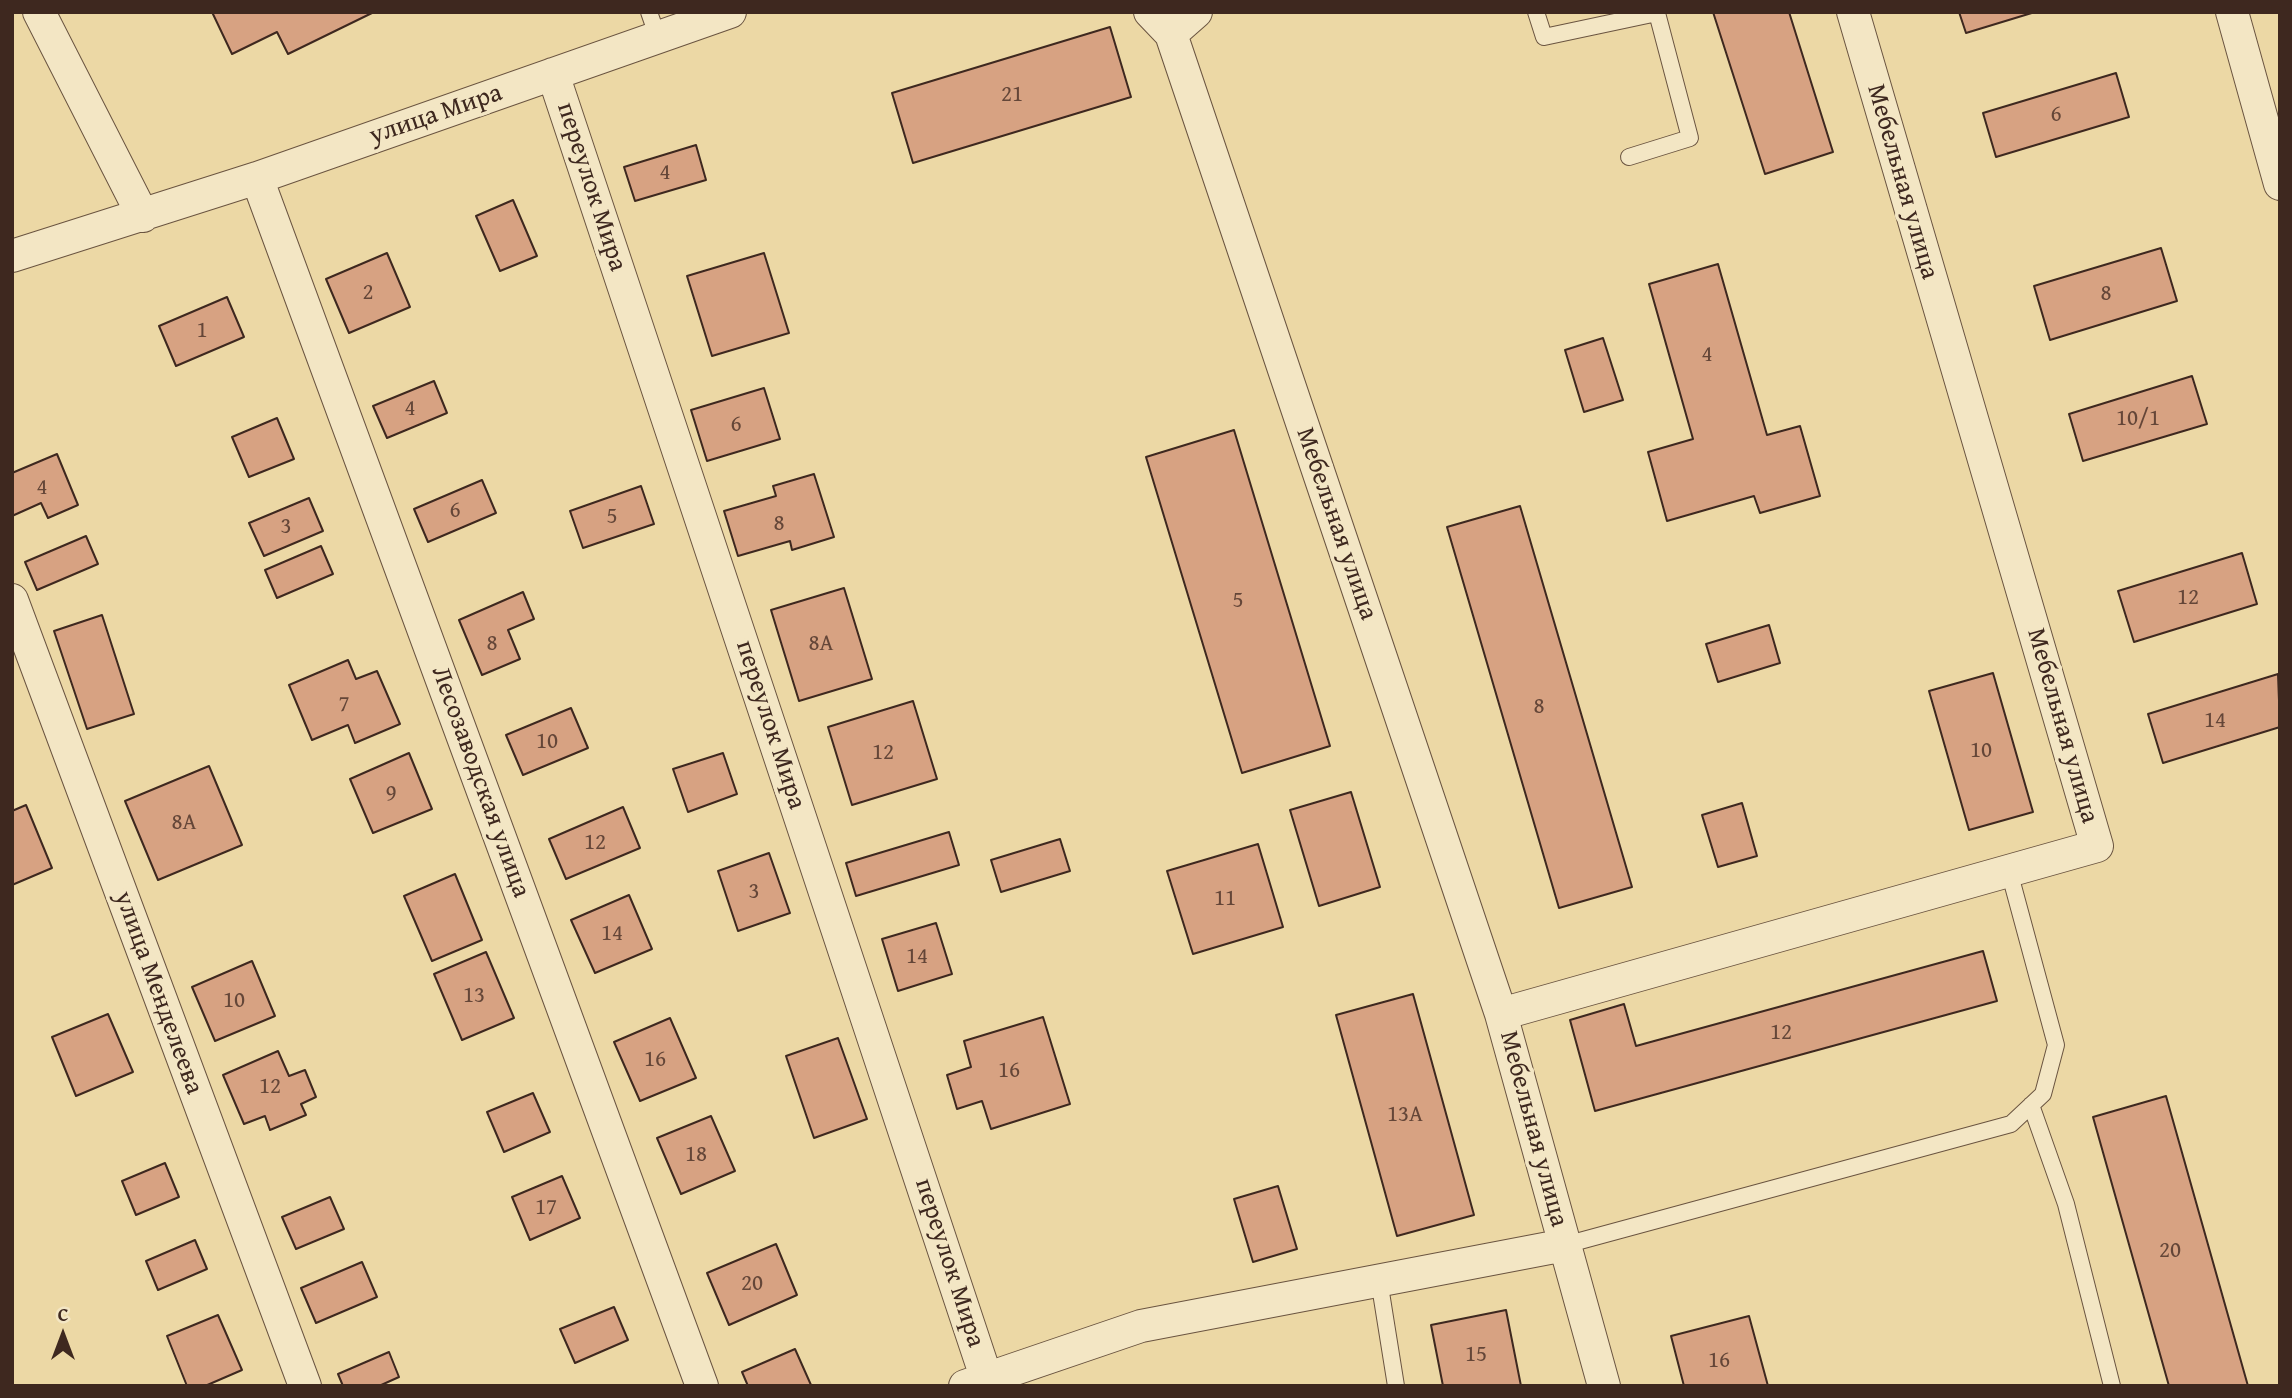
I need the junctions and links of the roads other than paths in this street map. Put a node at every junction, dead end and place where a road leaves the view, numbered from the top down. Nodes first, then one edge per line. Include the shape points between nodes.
1 (39, 12) edge
2 (730, 12) edge
3 (1196, 12) edge
4 (1536, 12) edge
5 (1853, 12) edge
6 (2232, 12) edge
7 (1161, 23) edge
8 (654, 25) edge
9 (553, 74) junction
10 (1629, 157) dead end
11 (257, 178) junction
12 (2280, 184) edge
13 (143, 216) junction
14 (12, 256) edge
15 (12, 600) edge
16 (2009, 870) junction
17 (1501, 1014) junction
18 (2031, 1105) junction
19 (1565, 1244) junction
20 (1379, 1280) junction
21 (976, 1381) edge
22 (305, 1386) edge
23 (702, 1386) edge
24 (1396, 1386) edge
25 (1604, 1386) edge
26 (2112, 1386) edge

1 - 13 street
2 - 8 street, улица Мира
3 - 7 street
4 - 10 lane via 1544,37 1657,13 1690,138
5 - 16 street, Мебельная улица via 2097,846
6 - 12 street
7 - 17 street, Мебельная улица
8 - 9 street, улица Мира
9 - 11 street, улица Мира
9 - 21 street, переулок Мира
11 - 13 street, улица Мира
11 - 23 street, Лесозаводская улица
13 - 14 street, улица Мира
15 - 22 street, улица Менделеева
16 - 17 street, Мебельная улица
16 - 18 lane via 2056,1045 2043,1094
17 - 19 street, Мебельная улица
18 - 19 lane via 2011,1124
18 - 26 lane via 2066,1204
19 - 20 street
19 - 25 street, Мебельная улица
20 - 21 street via 1141,1326
20 - 24 lane

